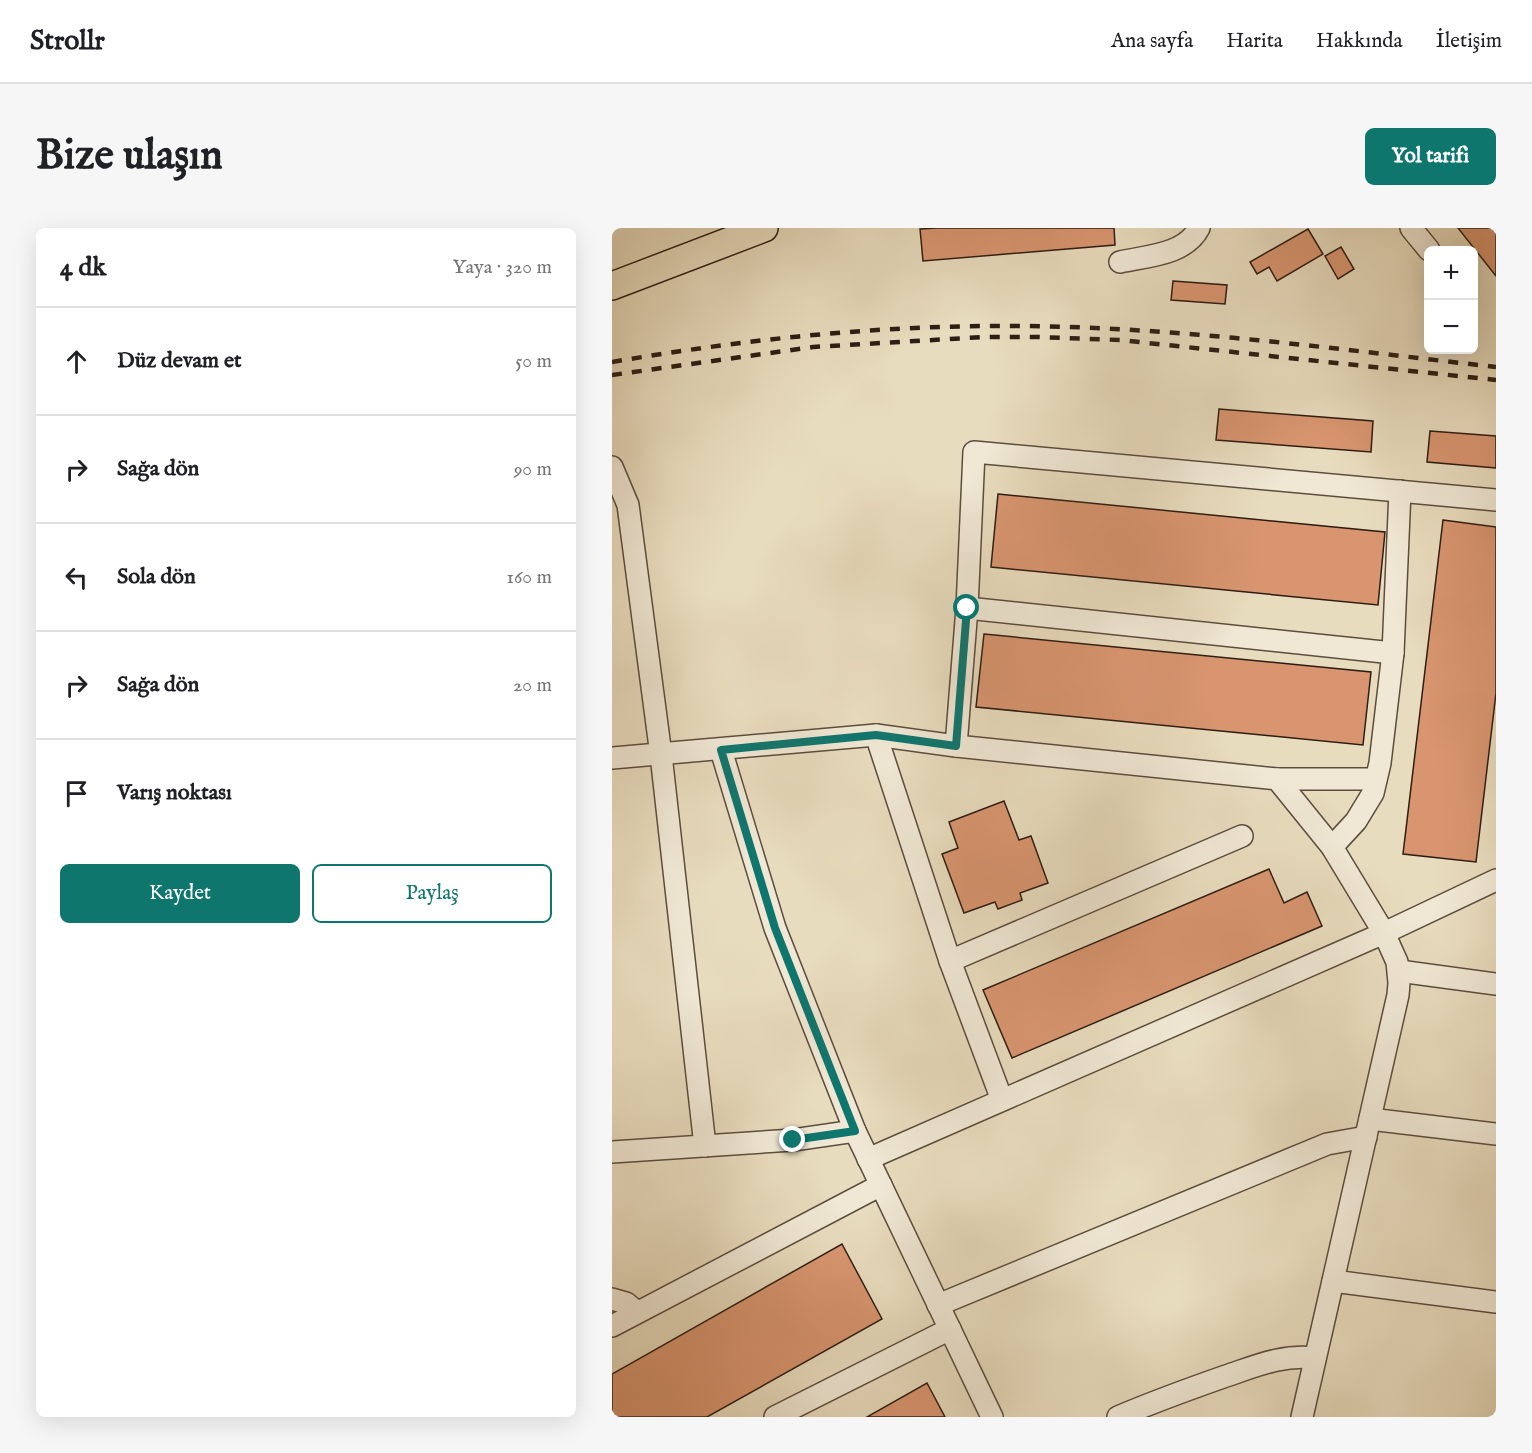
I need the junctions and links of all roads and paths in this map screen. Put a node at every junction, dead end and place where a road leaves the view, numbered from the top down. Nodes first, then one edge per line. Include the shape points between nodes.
1 (1199, 228) edge
2 (1411, 228) edge
3 (759, 229) edge
4 (1426, 246) edge
5 (1120, 262) dead end
6 (612, 286) edge
7 (612, 467) edge
8 (1400, 491) junction
9 (1496, 500) edge
10 (967, 608) junction
11 (1393, 653) junction
12 (876, 735) junction
13 (956, 746) junction
14 (721, 750) junction
15 (662, 754) junction
16 (612, 758) edge
17 (1277, 779) junction
18 (1376, 779) junction
19 (1242, 836) dead end
20 (1332, 846) junction
21 (1496, 880) edge
22 (1384, 933) junction
23 (950, 961) junction
24 (1399, 971) junction
25 (1496, 984) edge
26 (1002, 1100) junction
27 (1368, 1128) junction
28 (855, 1131) junction
29 (1496, 1134) edge
30 (705, 1146) junction
31 (612, 1152) edge
32 (868, 1159) junction
33 (881, 1185) junction
34 (1333, 1281) junction
35 (612, 1299) edge
36 (1496, 1302) edge
37 (938, 1305) junction
38 (637, 1312) junction
39 (612, 1326) edge
40 (950, 1329) junction
41 (1316, 1358) junction
42 (775, 1417) edge
43 (992, 1417) edge
44 (1118, 1417) edge
45 (1302, 1417) edge
46 (1307, 1417) edge

1 - 5 street via 1192,239 1171,251
2 - 4 street
3 - 6 main road
7 - 15 street via 628,505
8 - 9 street
8 - 10 street via 974,452
8 - 11 street
10 - 11 street
10 - 13 street
11 - 18 street
12 - 13 street
12 - 14 street
12 - 23 street
13 - 17 street
14 - 15 street
14 - 28 street via 775,928
15 - 16 street
15 - 30 street
17 - 18 street
17 - 20 street
18 - 20 street via 1373,793 1356,821
19 - 23 street
20 - 22 street
21 - 22 street
22 - 24 street
22 - 26 street
23 - 26 street
24 - 25 street
24 - 27 street via 1398,995
26 - 32 street
27 - 29 street
27 - 34 street
27 - 37 street
28 - 30 street
28 - 32 street
30 - 31 street
32 - 33 street
33 - 37 street
33 - 38 street
34 - 36 street
34 - 41 street
35 - 38 street
37 - 40 street
38 - 39 street
40 - 42 street
40 - 43 street
41 - 44 street via 1276,1359
41 - 45 street
45 - 46 street

